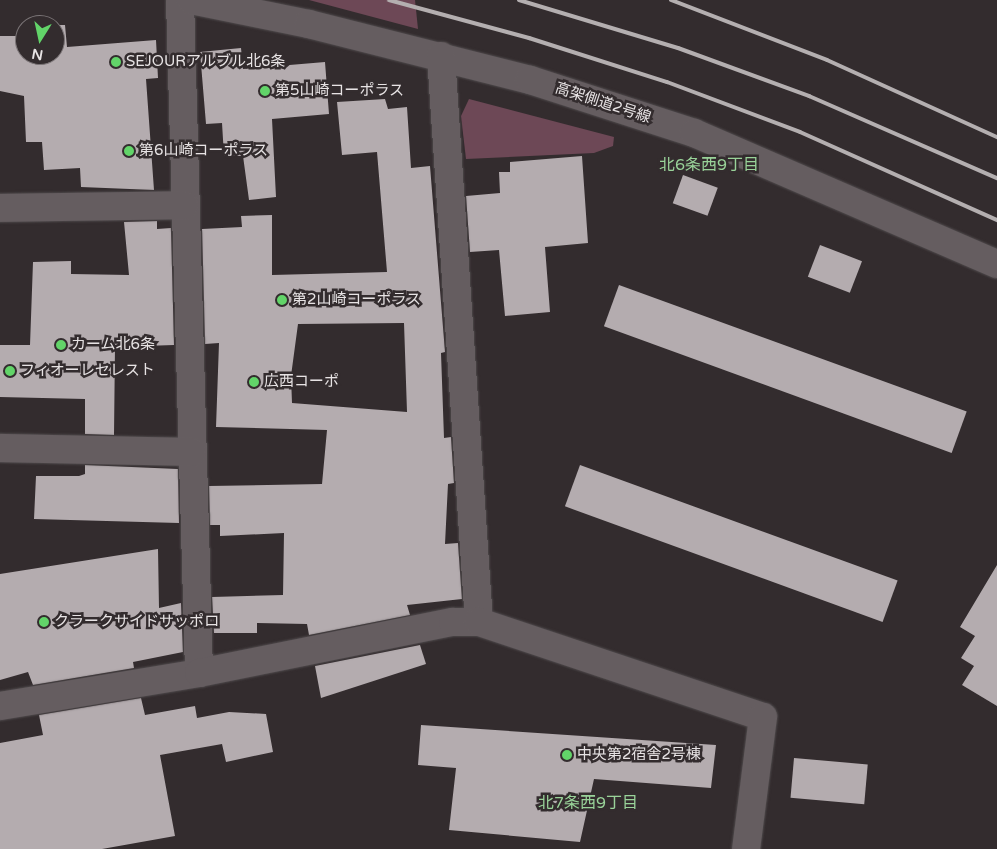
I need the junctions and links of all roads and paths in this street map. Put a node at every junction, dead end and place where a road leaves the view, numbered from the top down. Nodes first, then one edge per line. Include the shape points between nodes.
1 (180, 0) edge
2 (191, 0) edge
3 (441, 56) junction
4 (184, 205) junction
5 (0, 208) edge
6 (997, 264) edge
7 (0, 448) edge
8 (192, 452) junction
9 (479, 622) junction
10 (199, 673) junction
11 (0, 706) edge
12 (746, 849) edge

1 - 4 street
2 - 3 street, 高架側道2号線
3 - 6 street, 高架側道2号線 via 530,80 694,133 834,190
3 - 9 street
4 - 5 street
4 - 8 street
7 - 8 street
8 - 10 street
9 - 10 street via 453,622
9 - 12 street via 764,717
10 - 11 street

